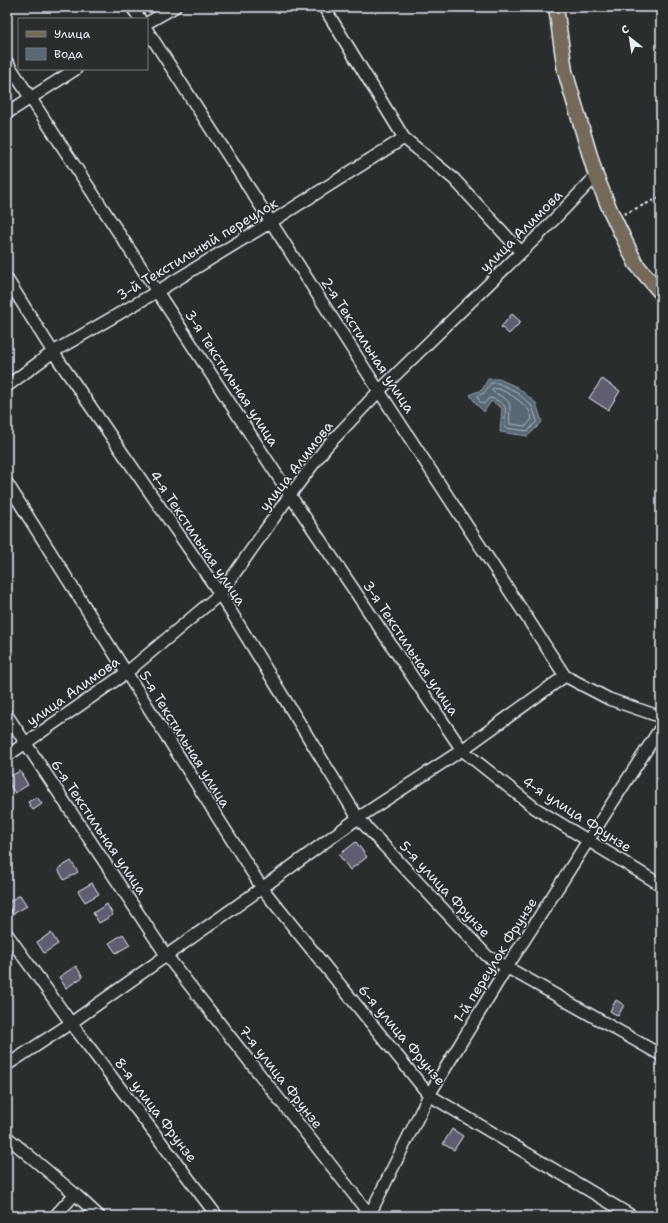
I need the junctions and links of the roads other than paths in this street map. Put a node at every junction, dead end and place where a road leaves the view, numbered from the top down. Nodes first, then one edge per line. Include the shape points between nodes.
1 (132, 7) edge
2 (175, 7) edge
3 (324, 7) edge
4 (556, 7) edge
5 (139, 18) edge
6 (148, 22) edge
7 (148, 32) edge
8 (7, 62) edge
9 (74, 70) edge
10 (31, 98) junction
11 (7, 113) edge
12 (404, 138) junction
13 (596, 176) junction
14 (271, 222) junction
15 (521, 252) junction
16 (7, 279) edge
17 (158, 291) junction
18 (661, 294) edge
19 (53, 352) junction
20 (7, 386) edge
21 (379, 391) junction
22 (7, 483) edge
23 (290, 495) junction
24 (220, 594) junction
25 (126, 673) junction
26 (565, 676) junction
27 (7, 715) edge
28 (661, 717) edge
29 (661, 727) edge
30 (25, 743) junction
31 (462, 750) junction
32 (7, 756) edge
33 (358, 818) junction
34 (589, 841) junction
35 (661, 886) edge
36 (262, 888) junction
37 (7, 934) edge
38 (166, 955) junction
39 (507, 967) junction
40 (71, 1023) junction
41 (661, 1055) edge
42 (7, 1065) edge
43 (429, 1095) junction
44 (7, 1137) edge
45 (75, 1194) junction
46 (56, 1216) edge
47 (99, 1216) edge
48 (217, 1216) edge
49 (371, 1216) edge
50 (632, 1216) edge

1 - 5 street
2 - 6 street
3 - 12 street
4 - 13 main road via 565,71
7 - 14 street, 2-я Текстильная улица
8 - 10 street, 3-я Текстильная улица
9 - 10 street
10 - 11 street
10 - 17 street, 3-я Текстильная улица
12 - 14 street, 3-й Текстильный переулок
12 - 15 street via 454,179
13 - 15 street, улица Алимова
13 - 18 main road via 636,264
14 - 17 street, 3-й Текстильный переулок
14 - 21 street, 2-я Текстильная улица
15 - 21 street, улица Алимова
16 - 19 street, 4-я Текстильная улица
17 - 19 street, 3-й Текстильный переулок
17 - 23 street, 3-я Текстильная улица
19 - 20 street, 3-й Текстильный переулок
19 - 24 street, 4-я Текстильная улица
21 - 23 street, улица Алимова via 327,446
21 - 26 street, 2-я Текстильная улица
22 - 25 street, 5-я Текстильная улица
23 - 24 street, улица Алимова
23 - 31 street, 3-я Текстильная улица
24 - 25 street, улица Алимова
24 - 33 street, 4-я Текстильная улица
25 - 30 street, улица Алимова
25 - 36 street, 5-я Текстильная улица
26 - 28 street via 608,699
26 - 31 street
27 - 30 street, 6-я Текстильная улица
29 - 34 street, 1-й переулок Фрунзе
30 - 32 street, улица Алимова
30 - 38 street, 6-я Текстильная улица
31 - 33 street
31 - 34 street, 4-я улица Фрунзе via 535,808
33 - 36 street
33 - 39 street, 5-я улица Фрунзе via 487,956
34 - 35 street, 4-я улица Фрунзе
34 - 39 street, 1-й переулок Фрунзе
36 - 38 street
36 - 43 street, 6-я улица Фрунзе
37 - 40 street, 8-я улица Фрунзе
38 - 40 street
38 - 49 street, 7-я улица Фрунзе
39 - 41 street, 5-я улица Фрунзе
39 - 43 street, 1-й переулок Фрунзе
40 - 42 street
40 - 48 street, 8-я улица Фрунзе
43 - 49 street, 1-й переулок Фрунзе
43 - 50 street, 6-я улица Фрунзе
44 - 45 street
45 - 46 street
45 - 47 street

